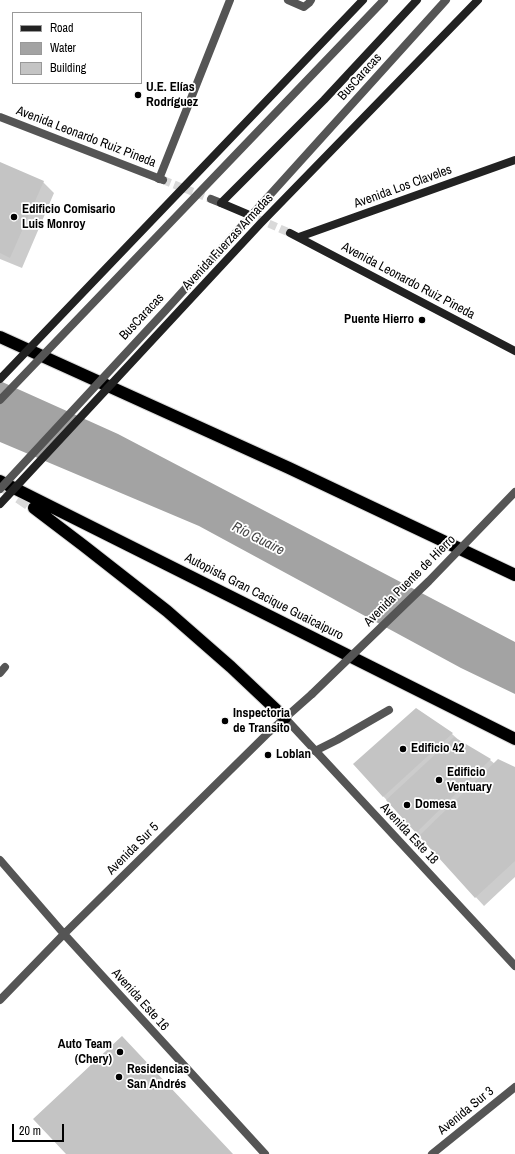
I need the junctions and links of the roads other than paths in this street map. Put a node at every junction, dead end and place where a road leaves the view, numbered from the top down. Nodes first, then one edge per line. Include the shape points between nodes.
1 (230, 0) edge
2 (288, 0) edge
3 (311, 0) edge
4 (363, 0) edge
5 (384, 0) edge
6 (417, 0) edge
7 (446, 0) edge
8 (478, 0) edge
9 (0, 117) edge
10 (515, 160) edge
11 (211, 199) tunnel mouth
12 (221, 202) junction
13 (247, 214) tunnel mouth
14 (290, 233) tunnel mouth
15 (299, 237) junction
16 (0, 338) edge
17 (515, 351) edge
18 (0, 380) edge
19 (0, 400) edge
20 (0, 481) edge
21 (0, 489) edge
22 (515, 492) edge
23 (0, 504) edge
24 (34, 508) tunnel mouth
25 (515, 576) edge
26 (389, 710) dead end
27 (285, 718) junction
28 (515, 739) edge
29 (315, 751) junction
30 (0, 860) edge
31 (64, 934) junction
32 (515, 966) edge
33 (0, 1000) edge
34 (515, 1087) edge
35 (265, 1154) edge
36 (432, 1154) edge

1 - 9 street, Avenida Leonardo Ruiz Pineda via 161,179
2 - 3 street via 304,7
4 - 18 main road, bridge
5 - 19 street, bridge
6 - 12 main road via 324,100
7 - 21 street, BusCaracas, bridge
8 - 23 main road, Avenida Fuerzas Armadas, bridge via 260,224
10 - 15 main road, Avenida Los Claveles
11 - 12 street
12 - 13 main road
14 - 15 main road, Avenida Leonardo Ruiz Pineda
15 - 17 main road, Avenida Leonardo Ruiz Pineda
16 - 25 highway via 289,468
20 - 28 highway, Autopista Gran Cacique Guaicaipuro
22 - 27 street, Avenida Puente de Hierro, bridge via 429,581
24 - 27 highway via 167,611
26 - 29 street
27 - 29 street, Avenida Este 18
27 - 31 street, Avenida Sur 5
29 - 32 street, Avenida Este 18
30 - 31 street, Avenida Este 16
31 - 33 street, Avenida Sur 5
31 - 35 street, Avenida Este 16
34 - 36 street, Avenida Sur 3

